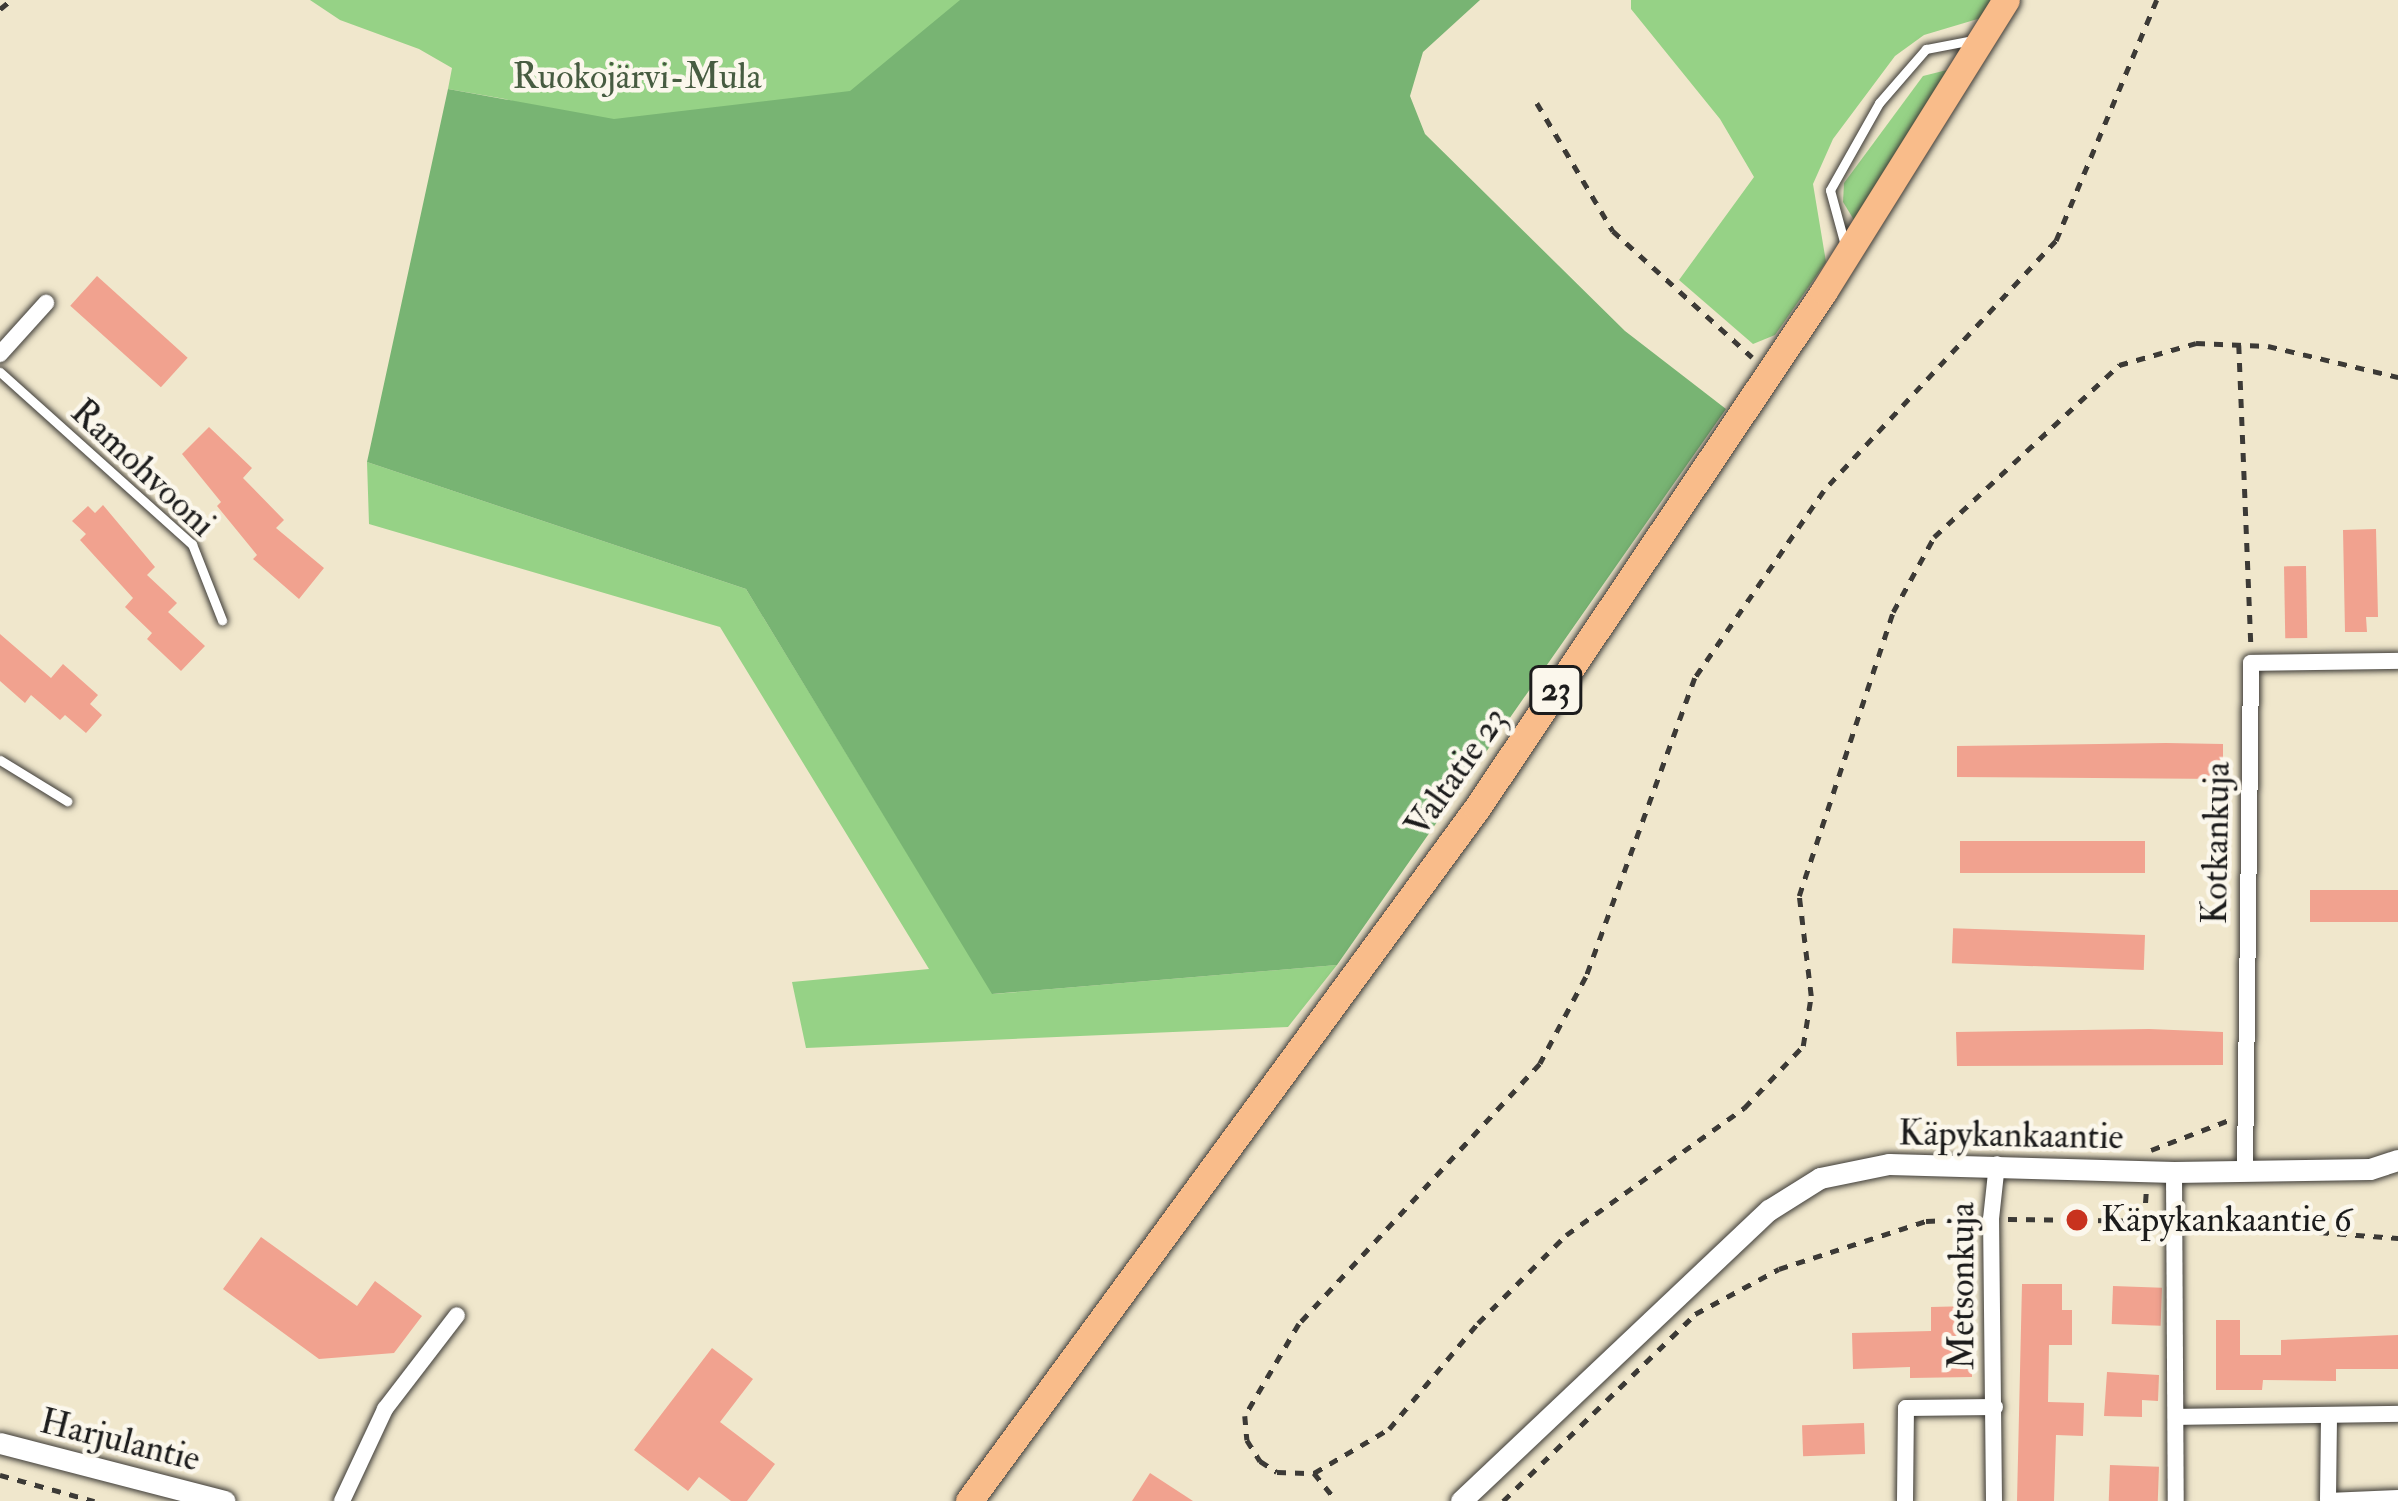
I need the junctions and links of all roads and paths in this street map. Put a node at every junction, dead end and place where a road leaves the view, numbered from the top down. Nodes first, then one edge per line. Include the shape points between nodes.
1 (11, 0) edge
2 (2006, 0) edge
3 (2157, 0) edge
4 (0, 8) edge
5 (1983, 39) junction
6 (1537, 103) dead end
7 (1847, 254) junction
8 (46, 303) dead end
9 (2239, 345) junction
10 (0, 354) edge
11 (0, 372) edge
12 (1769, 373) junction
13 (2398, 377) edge
14 (222, 620) dead end
15 (2398, 662) edge
16 (2251, 663) junction
17 (0, 760) edge
18 (67, 801) dead end
19 (2246, 1114) junction
20 (2398, 1160) edge
21 (1996, 1164) junction
22 (2147, 1170) junction
23 (2245, 1170) junction
24 (2174, 1172) junction
25 (1991, 1219) junction
26 (2144, 1221) junction
27 (2171, 1222) junction
28 (2398, 1238) edge
29 (457, 1315) dead end
30 (1996, 1407) junction
31 (2398, 1414) edge
32 (2177, 1417) junction
33 (2329, 1417) junction
34 (0, 1443) edge
35 (1314, 1473) junction
36 (0, 1474) edge
37 (2398, 1498) edge
38 (2328, 1500) edge
39 (94, 1501) edge
40 (224, 1501) edge
41 (342, 1501) edge
42 (969, 1501) edge
43 (1337, 1501) edge
44 (1461, 1501) edge
45 (1503, 1501) edge
46 (1905, 1501) edge
47 (1994, 1501) edge
48 (2176, 1501) edge

1 - 4 path
2 - 5 highway, Valtatie 23 / 23
3 - 35 path via 2056,241 1824,490 1696,677 1586,977 1540,1064 1299,1324 1245,1416 1247,1441 1260,1461 1276,1472
5 - 7 highway, Valtatie 23 / 23
5 - 7 lane via 1926,49 1858,135 1830,190
6 - 12 path via 1613,231
7 - 12 highway, Valtatie 23 / 23
8 - 10 street
9 - 13 path
9 - 16 path
9 - 35 path via 2196,343 2120,365 1934,537 1893,611 1799,896 1810,996 1803,1046 1744,1108 1566,1235 1389,1429
11 - 14 lane, Ramohvooni via 192,544
12 - 42 highway, Valtatie 23 / 23 via 1478,808
15 - 16 street
16 - 19 street, Kotkankuja
17 - 18 lane
19 - 22 path via 2151,1148
19 - 23 street, Kotkankuja
20 - 23 street, Käpykankaantie via 2370,1168
21 - 22 street, Käpykankaantie
21 - 25 street, Metsonkuja
21 - 44 street, Käpykankaantie via 1866,1168 1820,1178 1768,1210
22 - 24 street, Käpykankaantie
22 - 26 path
23 - 24 street, Käpykankaantie
24 - 27 street
25 - 26 path
25 - 30 street, Metsonkuja
25 - 45 path via 1926,1221 1779,1269 1695,1314
26 - 27 path
27 - 28 path
27 - 32 street
29 - 41 street via 386,1409
30 - 46 street, Metsonkuja via 1906,1408
30 - 47 street, Metsonkuja
31 - 33 street
32 - 33 street
32 - 48 street
33 - 38 street
34 - 40 street, Harjulantie
35 - 43 path
36 - 39 path
37 - 38 street

